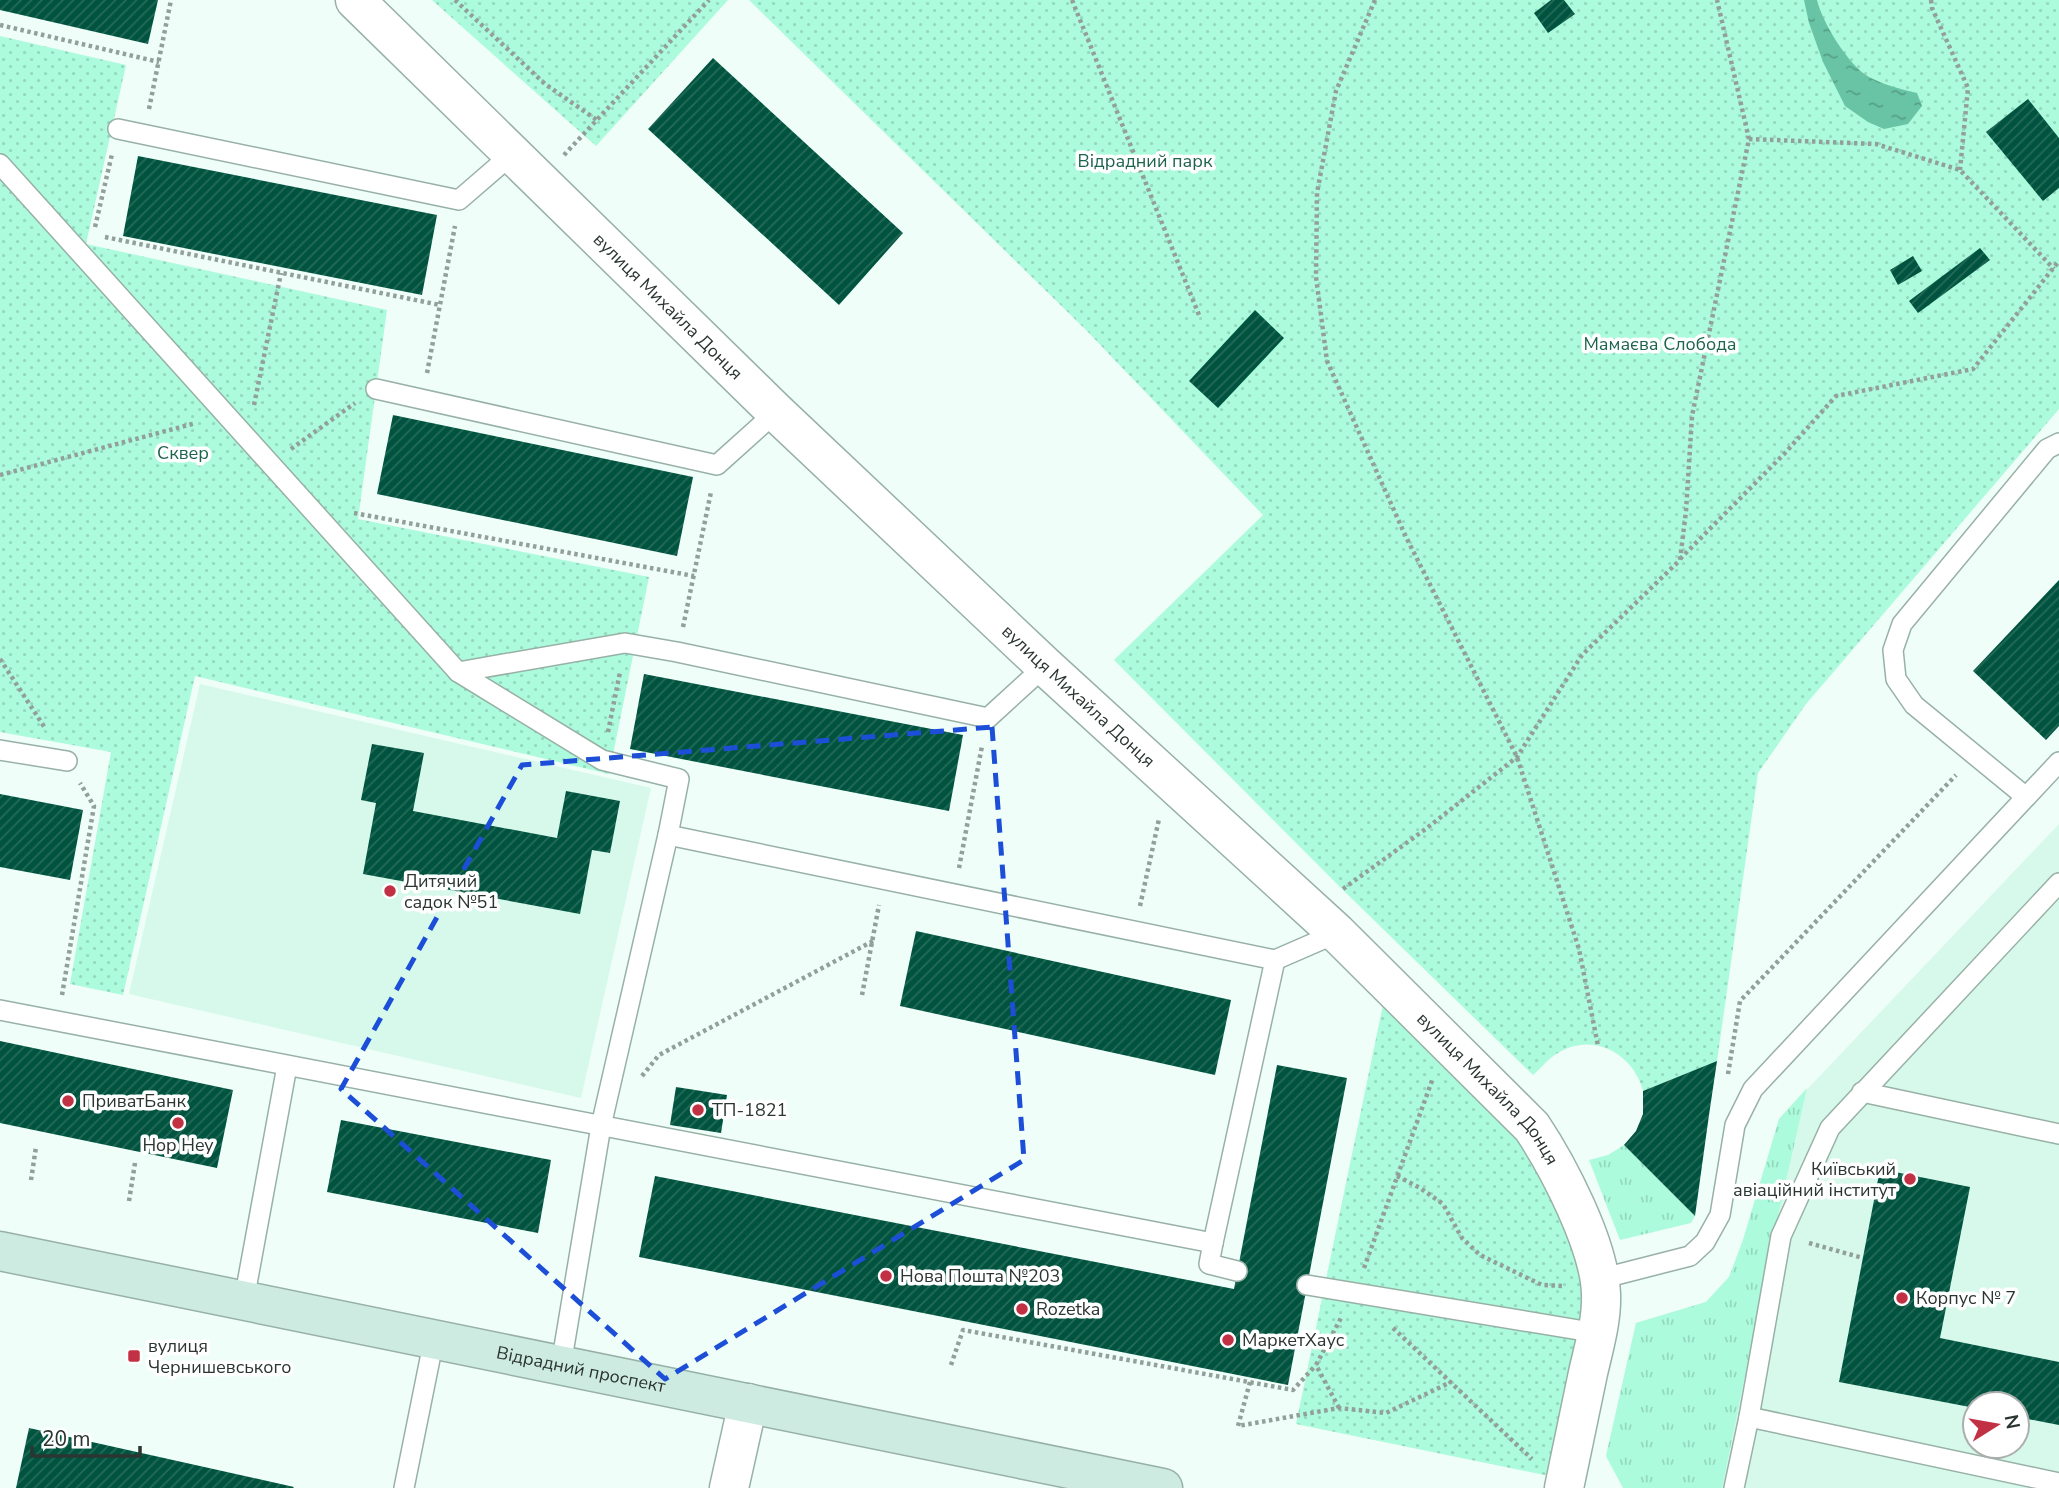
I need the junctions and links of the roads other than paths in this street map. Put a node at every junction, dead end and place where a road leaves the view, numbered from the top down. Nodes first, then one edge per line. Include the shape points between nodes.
1 (355, 0) edge
2 (118, 129) road end
3 (511, 155) junction
4 (0, 164) edge
5 (376, 389) road end
6 (776, 412) junction
7 (2059, 443) edge
8 (1045, 666) junction
9 (458, 671) junction
10 (0, 750) edge
11 (67, 761) road end
12 (2059, 762) edge
13 (2026, 797) junction
14 (668, 835) junction
15 (2059, 883) edge
16 (1337, 933) junction
17 (1275, 960) junction
18 (0, 1010) edge
19 (287, 1066) junction
20 (1862, 1092) junction
21 (601, 1126) junction
22 (2059, 1134) edge
23 (1213, 1243) junction
24 (0, 1252) edge
25 (1237, 1271) dead end
26 (1583, 1283) junction
27 (1307, 1284) dead end
28 (244, 1300) junction
29 (1597, 1333) junction
30 (434, 1339) junction
31 (561, 1365) junction
32 (748, 1403) junction
33 (1749, 1417) junction
34 (2059, 1483) edge
35 (404, 1488) edge
36 (729, 1488) edge
37 (1163, 1488) edge
38 (1564, 1488) edge
39 (1734, 1488) edge

1 - 3 street, вулиця Михайла Донця
2 - 3 lane via 459,201
3 - 6 street, вулиця Михайла Донця
4 - 9 lane
5 - 6 lane via 717,465
6 - 8 street, вулиця Михайла Донця
7 - 13 lane via 2047,449 1902,624 1893,650 1896,679 1914,705
8 - 9 lane via 988,718 625,643
8 - 16 street, вулиця Михайла Донця
9 - 14 lane via 603,760 679,779
10 - 11 lane
12 - 13 lane
13 - 26 lane via 1753,1089 1735,1125 1720,1215 1705,1242 1690,1256
14 - 17 lane
14 - 21 lane
15 - 20 lane
16 - 17 lane
16 - 26 street, вулиця Михайла Донця via 1532,1127 1550,1154 1585,1231
17 - 23 lane
18 - 19 lane
19 - 21 lane
19 - 28 lane
20 - 22 lane
20 - 33 lane via 1830,1128 1781,1236
21 - 23 lane
21 - 31 lane
23 - 25 lane via 1209,1264
24 - 28 main road, Відрадний проспект
26 - 29 street, вулиця Михайла Донця via 1601,1310
27 - 29 lane
28 - 30 main road, Відрадний проспект
29 - 38 street, вулиця Михайла Донця
30 - 31 main road, Відрадний проспект
30 - 35 lane
31 - 32 main road, Відрадний проспект
32 - 36 street
32 - 37 main road, Відрадний проспект
33 - 34 lane
33 - 39 lane

